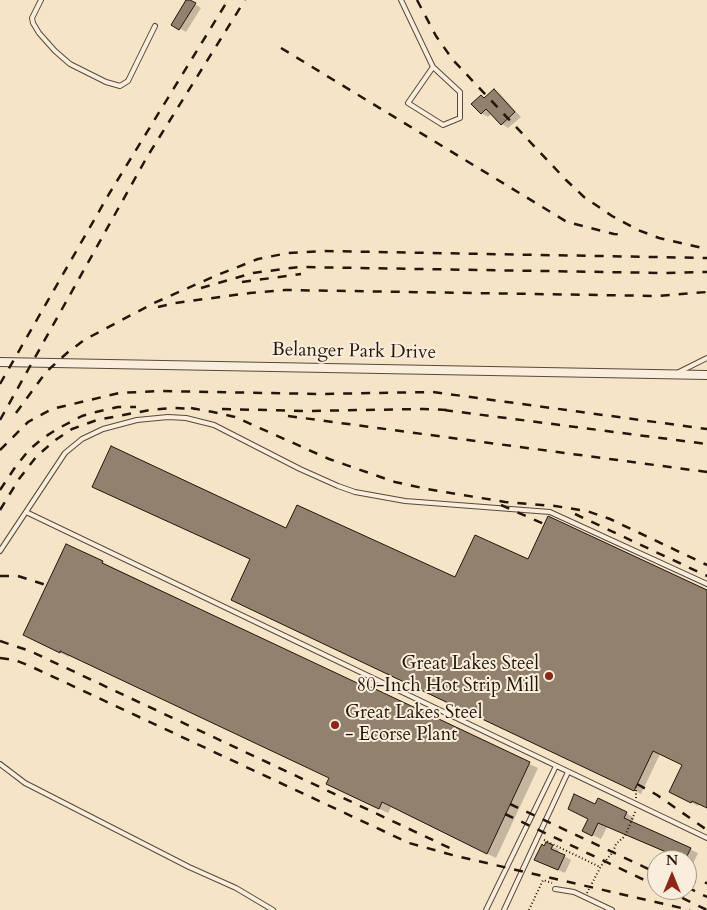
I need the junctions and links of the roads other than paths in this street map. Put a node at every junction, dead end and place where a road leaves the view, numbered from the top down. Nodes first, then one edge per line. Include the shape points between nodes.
1 (41, 0) edge
2 (401, 0) edge
3 (155, 26) dead end
4 (433, 67) junction
5 (707, 358) edge
6 (0, 362) edge
7 (675, 375) junction
8 (707, 375) edge
9 (26, 512) junction
10 (0, 551) edge
11 (707, 584) edge
12 (0, 764) edge
13 (556, 766) junction
14 (568, 772) junction
15 (707, 838) edge
16 (557, 887) road end
17 (273, 910) edge
18 (486, 910) edge
19 (504, 910) edge
20 (612, 910) edge

1 - 3 lane via 32,18 33,23 55,51 70,64 120,86 128,81
2 - 4 lane
4 - 4 lane via 460,92 460,118 443,125 408,103
5 - 7 lane
6 - 7 street, Belanger Park Drive
7 - 8 street, Belanger Park Drive
9 - 10 lane
9 - 11 lane via 65,453 82,440 103,429 137,420 186,418 214,425 355,492 405,501 550,512
9 - 13 lane
12 - 17 lane via 25,783 236,888
13 - 14 lane
13 - 18 lane
14 - 15 lane
14 - 19 lane
16 - 20 lane

